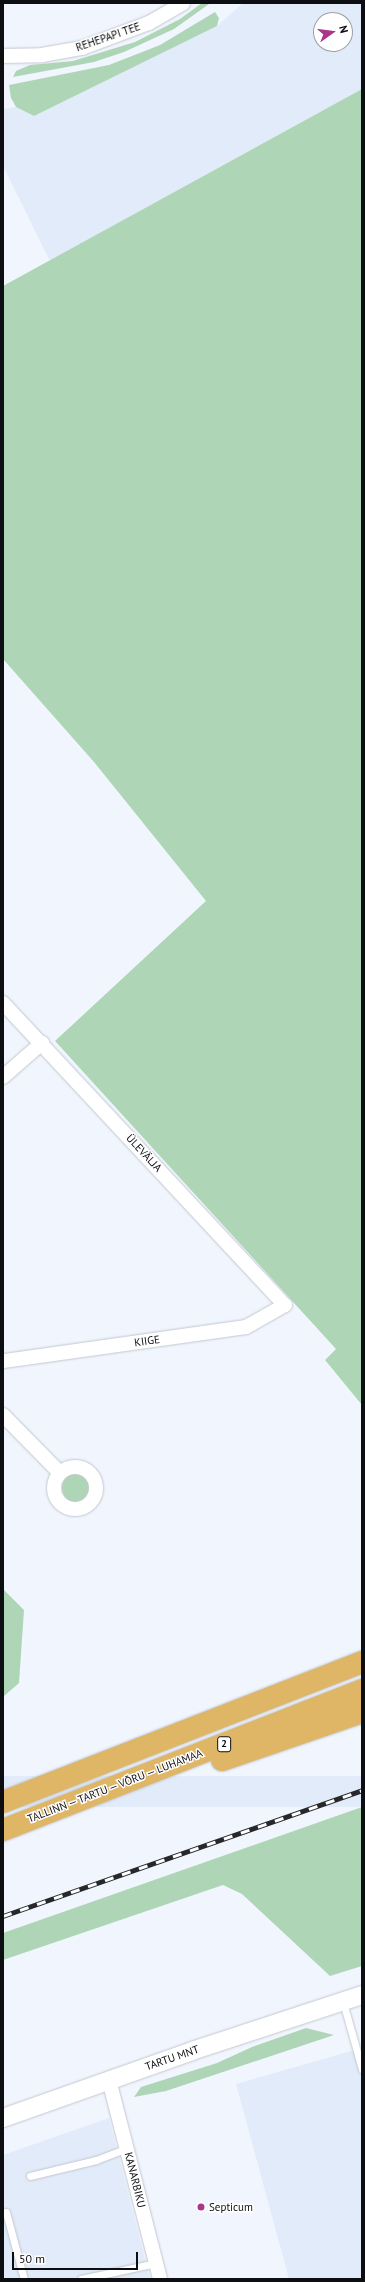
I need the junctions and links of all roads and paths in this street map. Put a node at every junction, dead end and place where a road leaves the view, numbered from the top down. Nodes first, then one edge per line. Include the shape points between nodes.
1 (183, 3) edge
2 (3, 56) edge
3 (3, 1002) edge
4 (42, 1043) junction
5 (3, 1077) edge
6 (284, 1305) joint
7 (3, 1361) edge
8 (3, 1415) edge
9 (60, 1473) dead end
10 (362, 1662) edge
11 (362, 1690) edge
12 (362, 1712) edge
13 (85, 1796) junction
14 (3, 1802) edge
15 (3, 1830) edge
16 (362, 1995) edge
17 (343, 2000) junction
18 (362, 2069) edge
19 (110, 2080) junction
20 (3, 2118) edge
21 (127, 2148) junction
22 (30, 2176) dead end
23 (6, 2212) dead end
24 (156, 2263) junction
25 (24, 2279) edge
26 (81, 2279) edge
27 (160, 2279) edge

1 - 2 street, REHEPAPI TEE via 149,23 82,48 42,55
3 - 4 street, ÜLEVÄLJA
4 - 5 street
4 - 6 street, ÜLEVÄLJA
6 - 7 street, KIIGE via 246,1327
8 - 9 street
10 - 14 highway, 2
11 - 13 highway, TALLINN — TARTU — VÕRU — LUHAMAA / 2
12 - 13 highway via 112,1799
13 - 15 highway, TALLINN — TARTU — VÕRU — LUHAMAA / 2
16 - 17 street, TARTU MNT
17 - 18 lane
17 - 19 street, TARTU MNT
19 - 20 street, TARTU MNT
19 - 21 street, KANARBIKU
21 - 22 lane via 96,2160
21 - 24 street, KANARBIKU
23 - 25 lane
24 - 26 lane
24 - 27 street, KANARBIKU

